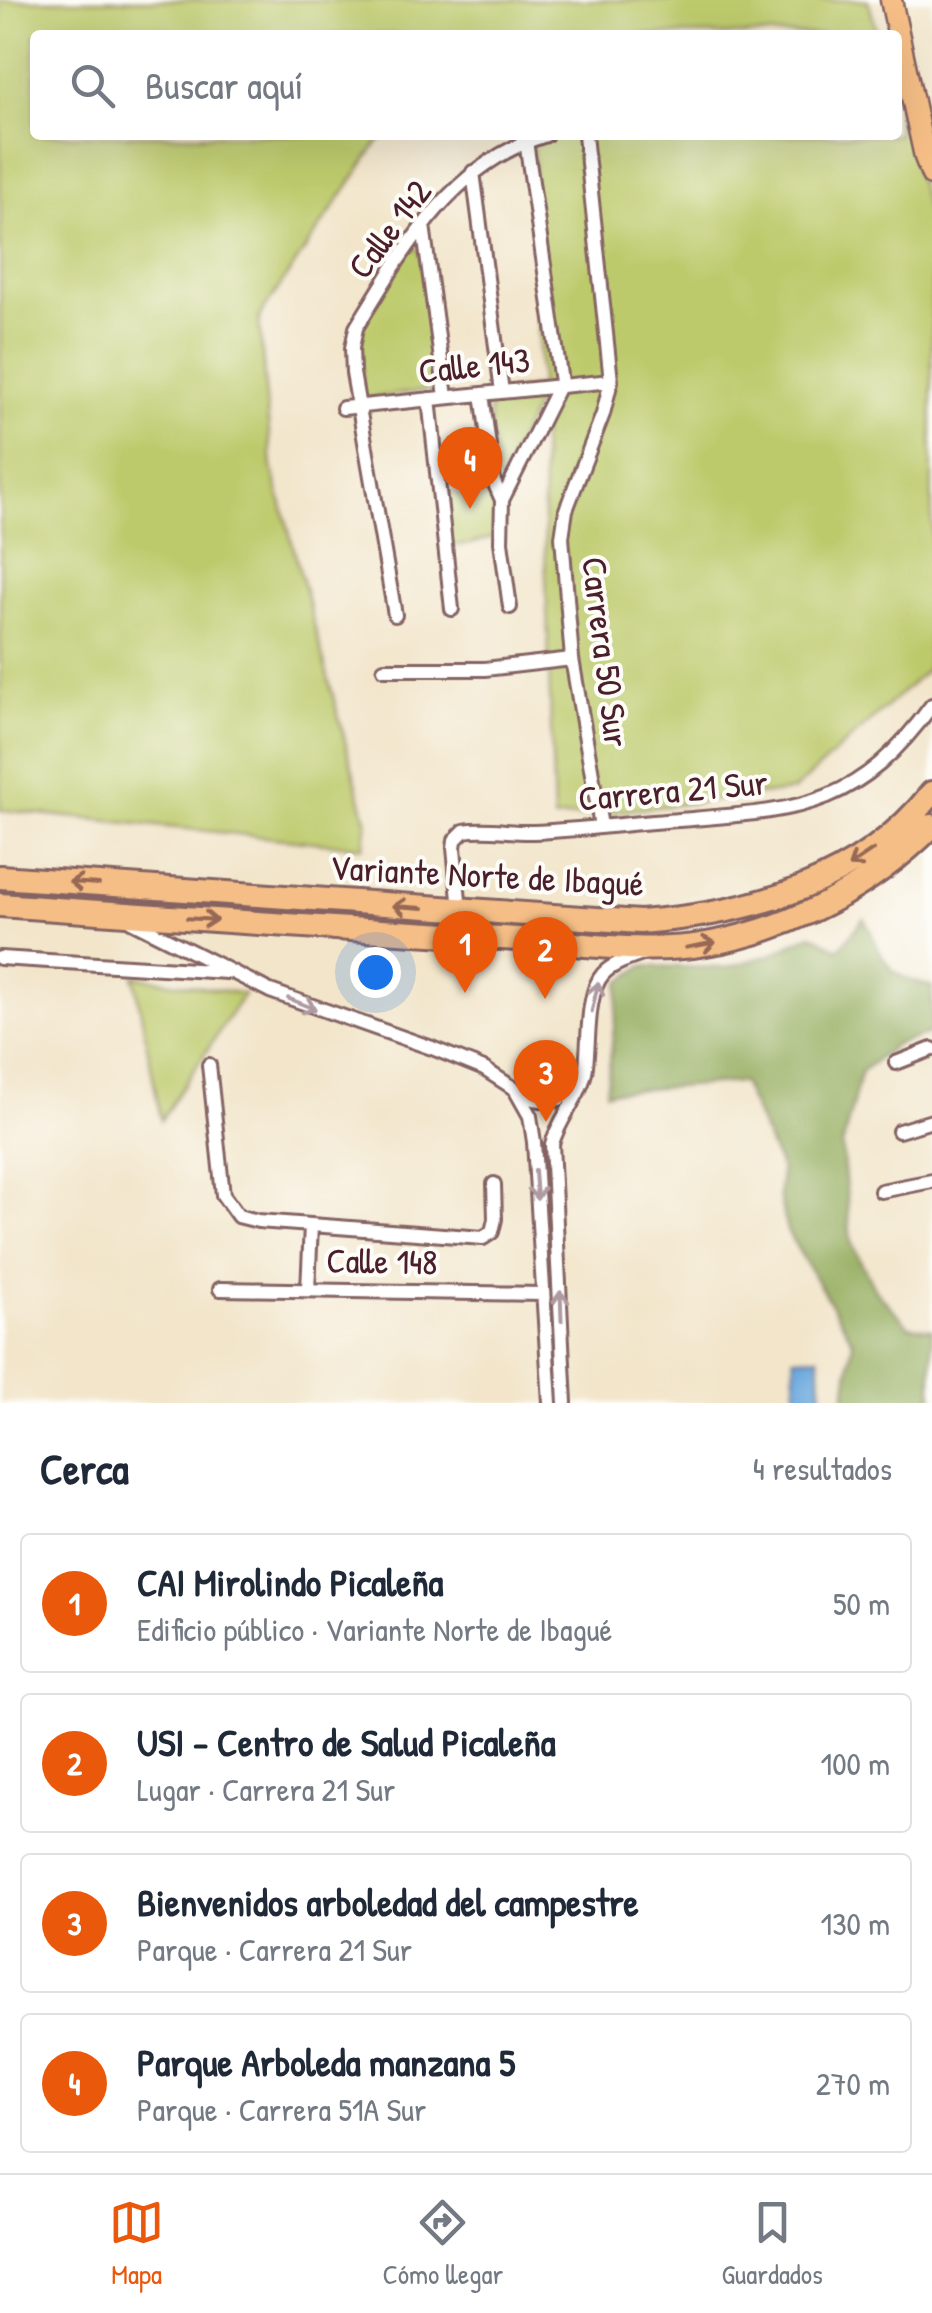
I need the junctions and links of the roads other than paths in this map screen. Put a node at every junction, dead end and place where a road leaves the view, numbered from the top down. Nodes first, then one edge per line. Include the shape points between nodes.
1 (891, 0) edge
2 (898, 30) edge
3 (902, 48) edge
4 (532, 140) edge
5 (585, 140) edge
6 (526, 142) junction
7 (930, 170) edge
8 (474, 172) junction
9 (423, 225) junction
10 (612, 381) junction
11 (560, 386) junction
12 (502, 392) junction
13 (482, 394) junction
14 (446, 398) junction
15 (429, 399) junction
16 (359, 406) junction
17 (343, 408) dead end
18 (502, 500) junction
19 (510, 607) dead end
20 (452, 609) dead end
21 (395, 614) dead end
22 (572, 659) junction
23 (384, 669) dead end
24 (932, 705) edge
25 (932, 792) edge
26 (601, 826) junction
27 (932, 826) edge
28 (0, 876) edge
29 (0, 906) edge
30 (460, 910) junction
31 (120, 915) junction
32 (657, 949) junction
33 (0, 958) edge
34 (234, 972) junction
35 (932, 1049) edge
36 (896, 1063) dead end
37 (209, 1065) dead end
38 (583, 1080) junction
39 (516, 1091) junction
40 (932, 1121) edge
41 (899, 1131) dead end
42 (534, 1142) junction
43 (552, 1144) junction
44 (932, 1181) edge
45 (494, 1184) dead end
46 (881, 1190) dead end
47 (310, 1225) junction
48 (220, 1289) dead end
49 (308, 1290) junction
50 (543, 1294) junction
51 (562, 1350) junction
52 (547, 1352) junction
53 (550, 1403) edge
54 (565, 1403) edge

1 - 2 main road
3 - 7 main road
4 - 6 street, Calle 142
5 - 10 street, Carrera 50 Sur
6 - 8 street, Calle 142
6 - 11 street
8 - 9 street, Calle 142
8 - 12 street
9 - 14 street
9 - 16 street, Calle 142 via 356,328 352,360
10 - 11 street, Calle 143
10 - 22 street, Carrera 50 Sur via 562,537
11 - 12 street, Calle 143
11 - 18 street
12 - 13 street, Calle 143
13 - 14 street, Calle 143
13 - 18 street
14 - 15 street, Calle 143
15 - 16 street, Calle 143
15 - 20 street
16 - 17 street, Calle 143
16 - 21 street, Calle 142
18 - 19 street
22 - 23 street
22 - 26 street, Carrera 50 Sur
24 - 26 street, Carrera 21 Sur via 867,777 807,806
25 -> 30 highway, Variante Norte de Ibagué via 883,843 844,869 751,906 640,922
26 - 30 street, Carrera 21 Sur via 464,831 454,848
32 -> 27 highway, Variante Norte de Ibagué via 712,944 802,914 882,871
30 -> 28 highway, Variante Norte de Ibagué
29 - 31 highway, Variante Norte de Ibagué
31 -> 32 highway, Variante Norte de Ibagué
31 - 34 street
38 -> 32 street via 602,974
33 - 34 street
34 -> 39 street via 317,1010 466,1062
35 - 36 street
37 - 47 street via 229,1205 238,1216 258,1221
38 - 39 street via 547,1102
38 - 43 street
39 - 42 street
40 - 41 street
42 - 43 street
42 -> 50 street
51 -> 43 street
44 - 46 street
45 - 47 street via 495,1219 483,1238
47 - 49 street
48 - 49 street, Calle 148
49 - 50 street, Calle 148
50 - 52 street
51 - 52 street
51 - 54 street
52 - 53 street

